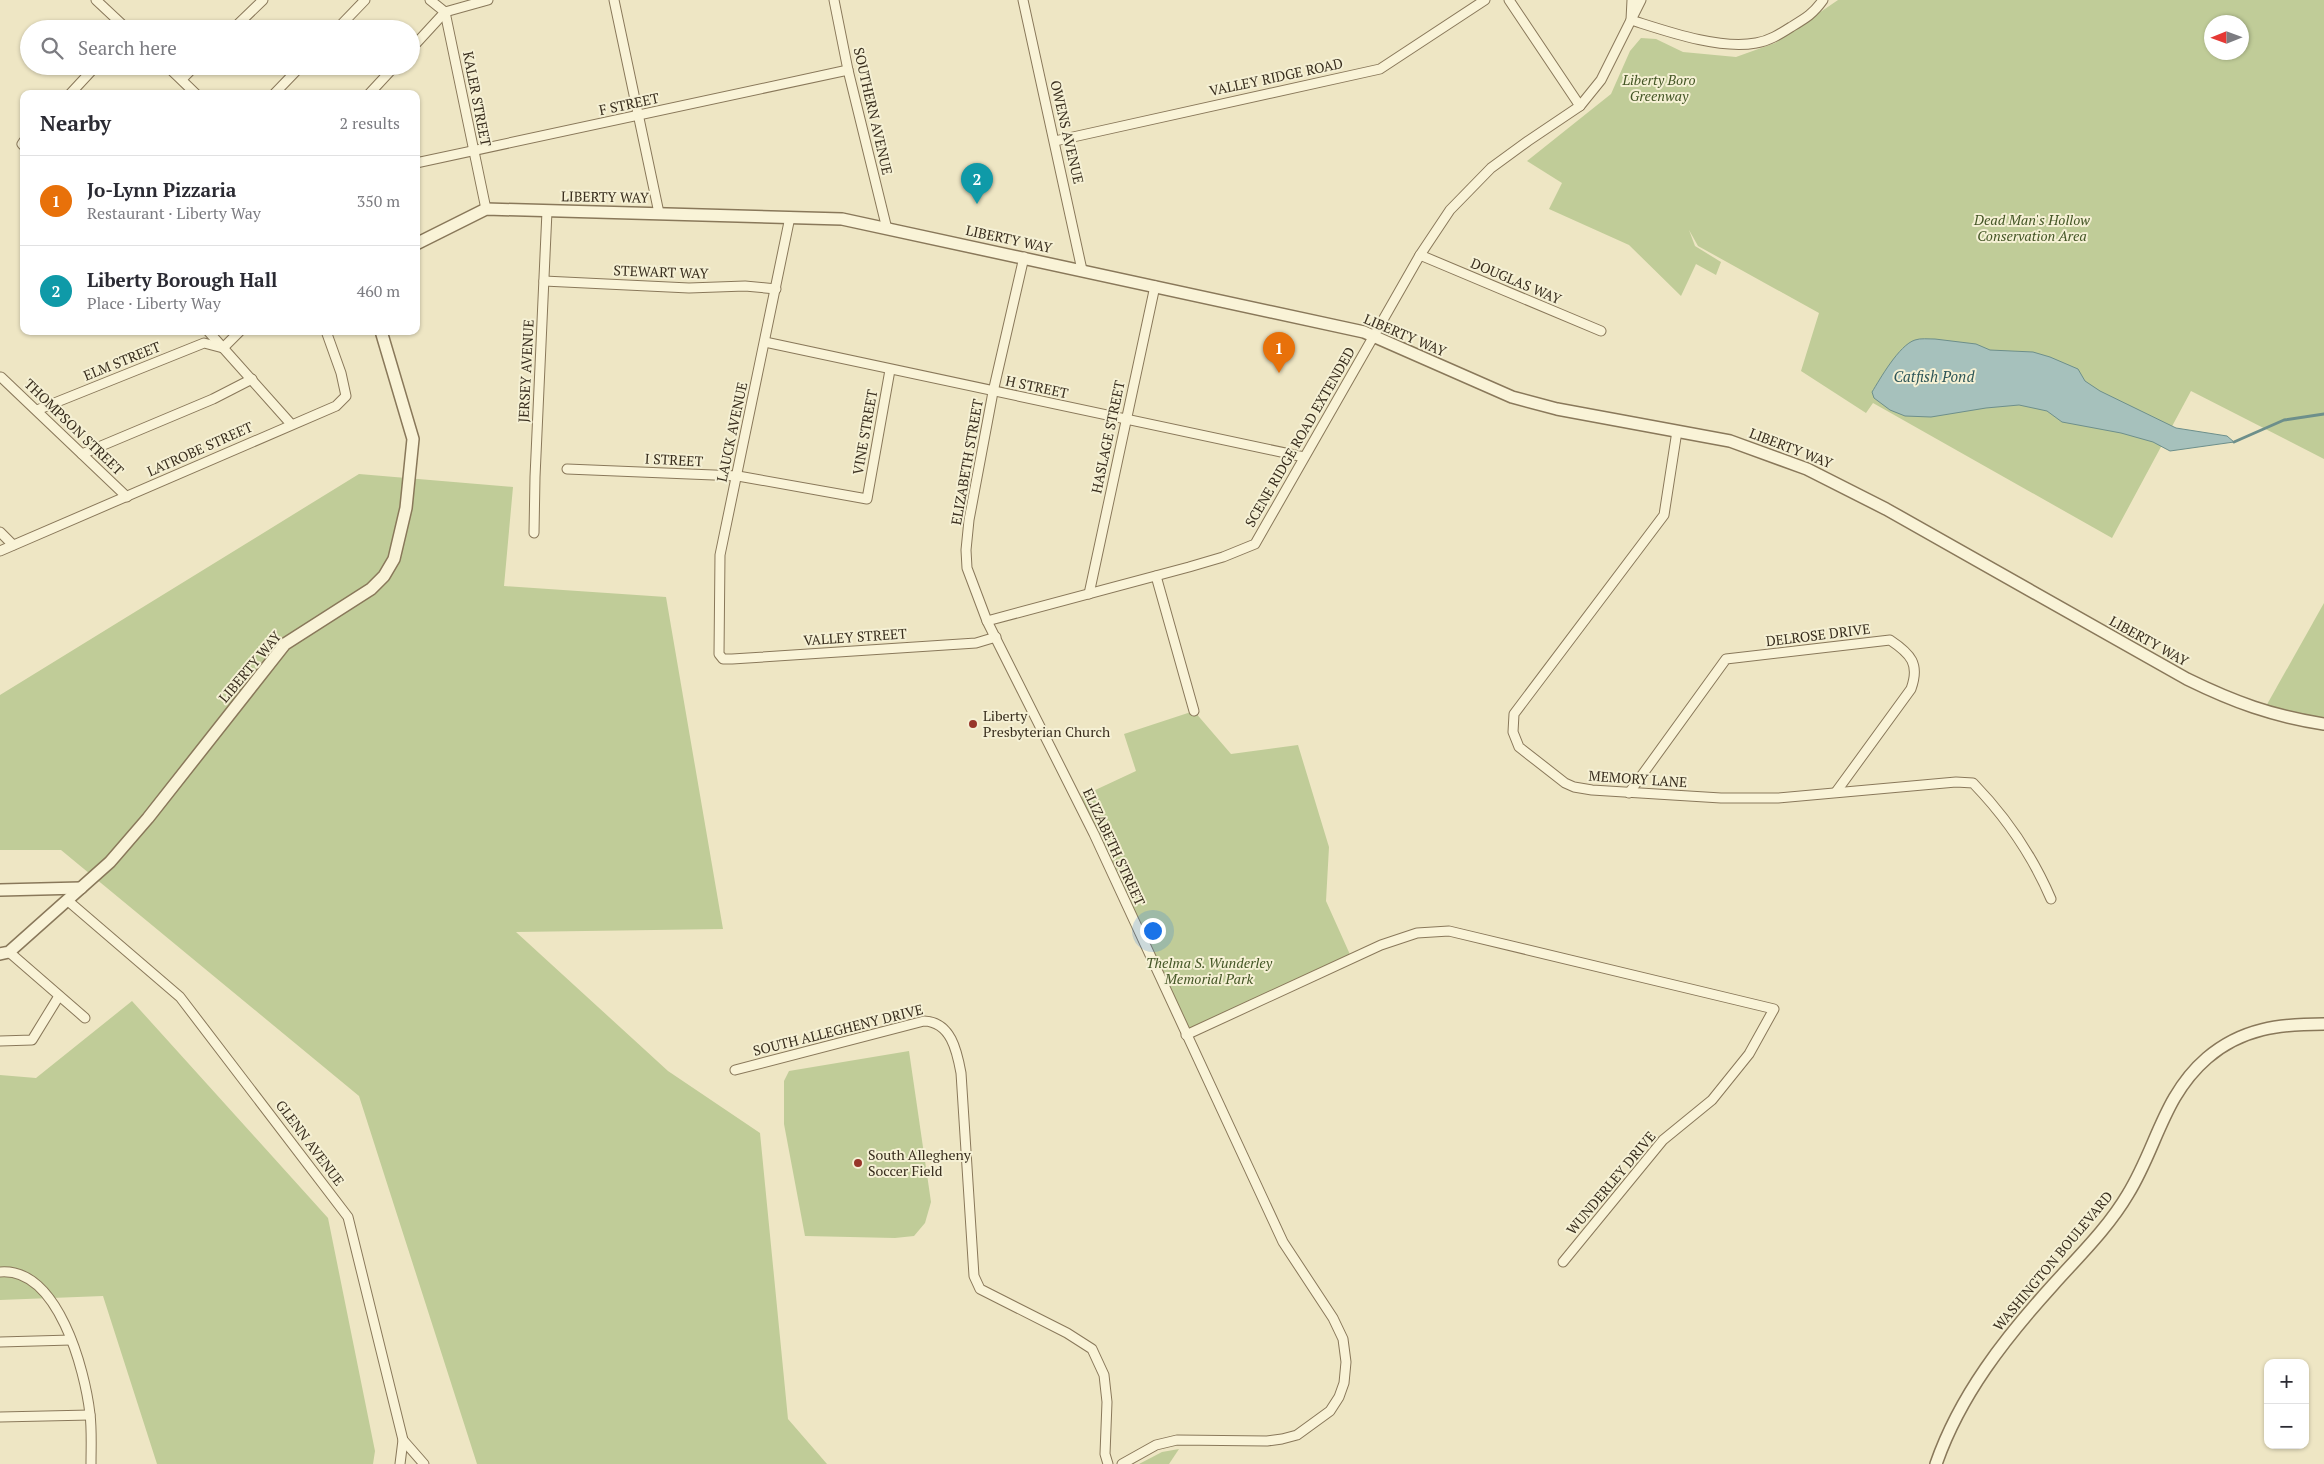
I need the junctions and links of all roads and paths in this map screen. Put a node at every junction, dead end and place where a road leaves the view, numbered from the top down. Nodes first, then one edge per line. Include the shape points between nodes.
1 (96, 0) edge
2 (263, 0) edge
3 (365, 0) edge
4 (430, 0) edge
5 (488, 0) edge
6 (614, 0) edge
7 (834, 0) edge
8 (1023, 0) edge
9 (1485, 0) edge
10 (1509, 0) edge
11 (1632, 0) edge
12 (1641, 0) edge
13 (1823, 0) edge
14 (445, 12) junction
15 (117, 20) edge
16 (242, 20) edge
17 (346, 20) edge
18 (1631, 20) junction
19 (420, 39) edge
20 (848, 70) junction
21 (88, 75) edge
22 (178, 75) edge
23 (186, 75) edge
24 (292, 75) edge
25 (387, 75) edge
26 (182, 79) junction
27 (74, 90) edge
28 (192, 90) edge
29 (278, 90) edge
30 (374, 90) edge
31 (1580, 106) junction
32 (639, 116) junction
33 (1055, 141) junction
34 (474, 151) junction
35 (420, 162) edge
36 (486, 209) junction
37 (547, 211) junction
38 (659, 213) junction
39 (790, 217) junction
40 (887, 229) junction
41 (420, 242) edge
42 (1420, 255) junction
43 (1024, 257) junction
44 (1082, 270) junction
45 (544, 281) junction
46 (1155, 286) junction
47 (776, 289) junction
48 (1601, 331) dead end
49 (212, 335) edge
50 (236, 335) edge
51 (327, 335) edge
52 (382, 335) edge
53 (1374, 336) junction
54 (765, 342) junction
55 (223, 348) junction
56 (890, 370) junction
57 (1, 377) dead end
58 (252, 379) junction
59 (993, 392) junction
60 (37, 410) junction
61 (1126, 419) junction
62 (291, 424) junction
63 (1677, 431) junction
64 (82, 454) junction
65 (1304, 457) junction
66 (567, 469) dead end
67 (738, 476) junction
68 (127, 497) junction
69 (867, 500) joint
70 (0, 532) edge
71 (534, 533) dead end
72 (13, 545) junction
73 (0, 551) edge
74 (1156, 576) junction
75 (1089, 594) junction
76 (987, 621) junction
77 (996, 637) junction
78 (718, 654) joint
79 (1194, 710) dead end
80 (2324, 724) edge
81 (1836, 792) junction
82 (1629, 793) junction
83 (81, 888) junction
84 (0, 890) edge
85 (2051, 899) dead end
86 (67, 900) junction
87 (4, 953) edge
88 (59, 996) junction
89 (85, 1018) dead end
90 (2324, 1024) edge
91 (1186, 1035) junction
92 (0, 1041) edge
93 (735, 1070) dead end
94 (1563, 1262) dead end
95 (0, 1272) edge
96 (71, 1340) junction
97 (0, 1342) edge
98 (90, 1414) junction
99 (0, 1417) edge
100 (403, 1440) junction
101 (91, 1464) edge
102 (400, 1464) edge
103 (424, 1464) edge
104 (1108, 1464) edge
105 (1122, 1464) edge
106 (1936, 1464) edge

1 - 15 street
2 - 16 street
3 - 17 street
4 - 14 street
5 - 14 street
6 - 32 street
7 - 20 street, SOUTHERN AVENUE
8 - 33 street, OWENS AVENUE
9 - 33 street, VALLEY RIDGE ROAD via 1380,69
10 - 31 street
11 - 18 street
12 - 18 street, SCENE RIDGE ROAD EXTENDED
13 - 18 street via 1812,15 1777,36 1756,43 1695,39
14 - 19 street
14 - 34 street, KALER STREET
18 - 31 street, SCENE RIDGE ROAD EXTENDED via 1601,80
20 - 32 street, F STREET
20 - 40 street, SOUTHERN AVENUE
21 - 27 street
22 - 26 street
23 - 26 street
24 - 29 street
25 - 30 street
26 - 28 street
31 - 42 street, SCENE RIDGE ROAD EXTENDED via 1491,168 1450,210
32 - 34 street, F STREET
32 - 38 street
33 - 44 street, OWENS AVENUE
34 - 35 street, F STREET
34 - 36 street, KALER STREET
36 - 37 street, LIBERTY WAY
36 - 41 street, LIBERTY WAY
37 - 38 street, LIBERTY WAY
37 - 45 street, JERSEY AVENUE
38 - 39 street, LIBERTY WAY
39 - 40 street, LIBERTY WAY via 842,219
39 - 47 street, LAUCK AVENUE
40 - 43 street, LIBERTY WAY
42 - 48 street, DOUGLAS WAY
42 - 53 street, SCENE RIDGE ROAD EXTENDED
43 - 44 street, LIBERTY WAY
43 - 59 street, ELIZABETH STREET
44 - 46 street, LIBERTY WAY
45 - 47 street, STEWART WAY
45 - 71 street, JERSEY AVENUE
46 - 53 street, LIBERTY WAY
46 - 61 street, HASLAGE STREET
47 - 54 street, LAUCK AVENUE
49 - 55 street
50 - 55 street
51 - 62 street, LATROBE STREET via 346,396 336,406
52 - 83 street, LIBERTY WAY via 413,439 406,508 394,559 371,589 285,644 148,818 110,862
53 - 63 street, LIBERTY WAY via 1512,397 1557,410
53 - 65 street, SCENE RIDGE ROAD EXTENDED
54 - 56 street, H STREET
54 - 67 street, LAUCK AVENUE
55 - 58 street
55 - 60 street, ELM STREET via 204,343
56 - 59 street, H STREET
56 - 69 street, VINE STREET
57 - 60 street, THOMPSON STREET
58 - 62 street
58 - 64 street via 213,399
59 - 61 street, H STREET
59 - 76 street, ELIZABETH STREET via 966,550 970,577
60 - 64 street, THOMPSON STREET
61 - 65 street, H STREET
61 - 75 street, HASLAGE STREET
62 - 68 street, LATROBE STREET
63 - 80 street, LIBERTY WAY via 1730,441 1807,469 1886,509 2187,679 2259,710 2287,719
63 - 82 street, MEMORY LANE via 1664,515 1514,714 1513,732 1519,747 1565,783 1592,790
64 - 68 street, THOMPSON STREET
65 - 74 street, SCENE RIDGE ROAD EXTENDED via 1256,544
66 - 67 street, I STREET
67 - 69 street, I STREET
67 - 78 street, LAUCK AVENUE via 720,555
68 - 72 street, LATROBE STREET
70 - 72 street
72 - 73 street, LATROBE STREET
74 - 75 street
74 - 79 street
75 - 76 street
76 - 77 street, ELIZABETH STREET
77 - 78 street, VALLEY STREET via 976,643 732,659 723,659
77 - 91 street, ELIZABETH STREET via 1094,834
81 - 82 street, MEMORY LANE via 1778,798
81 - 82 street, DELROSE DRIVE via 1915,679 1913,660 1890,640 1726,659
81 - 85 street, MEMORY LANE via 1973,783 2028,854
83 - 84 street
83 - 86 street, LIBERTY WAY
86 - 87 street, LIBERTY WAY
86 - 100 street, GLENN AVENUE via 180,997 348,1217
87 - 88 street
88 - 89 street
88 - 92 street via 32,1040
90 - 106 street, WASHINGTON BOULEVARD via 2286,1025 2251,1032 2229,1043 2189,1076 2164,1114 2149,1155 2128,1195 1981,1373 1943,1442
91 - 94 street, WUNDERLEY DRIVE via 1381,945 1417,933 1449,931 1774,1009 1748,1054 1712,1100 1664,1140
91 - 105 street, ELIZABETH STREET via 1283,1242 1333,1318 1343,1339 1344,1383 1330,1411 1296,1435 1267,1441 1177,1440 1156,1445
93 - 104 street, SOUTH ALLEGHENY DRIVE via 924,1021 934,1021 945,1028 956,1049 961,1073 974,1276 980,1288 1067,1333 1092,1350 1104,1375 1107,1402 1105,1454
95 - 96 street via 24,1275 40,1289 54,1304
96 - 97 street
96 - 98 street
98 - 99 street
98 - 101 street
100 - 102 street
100 - 103 street, GLENN AVENUE

